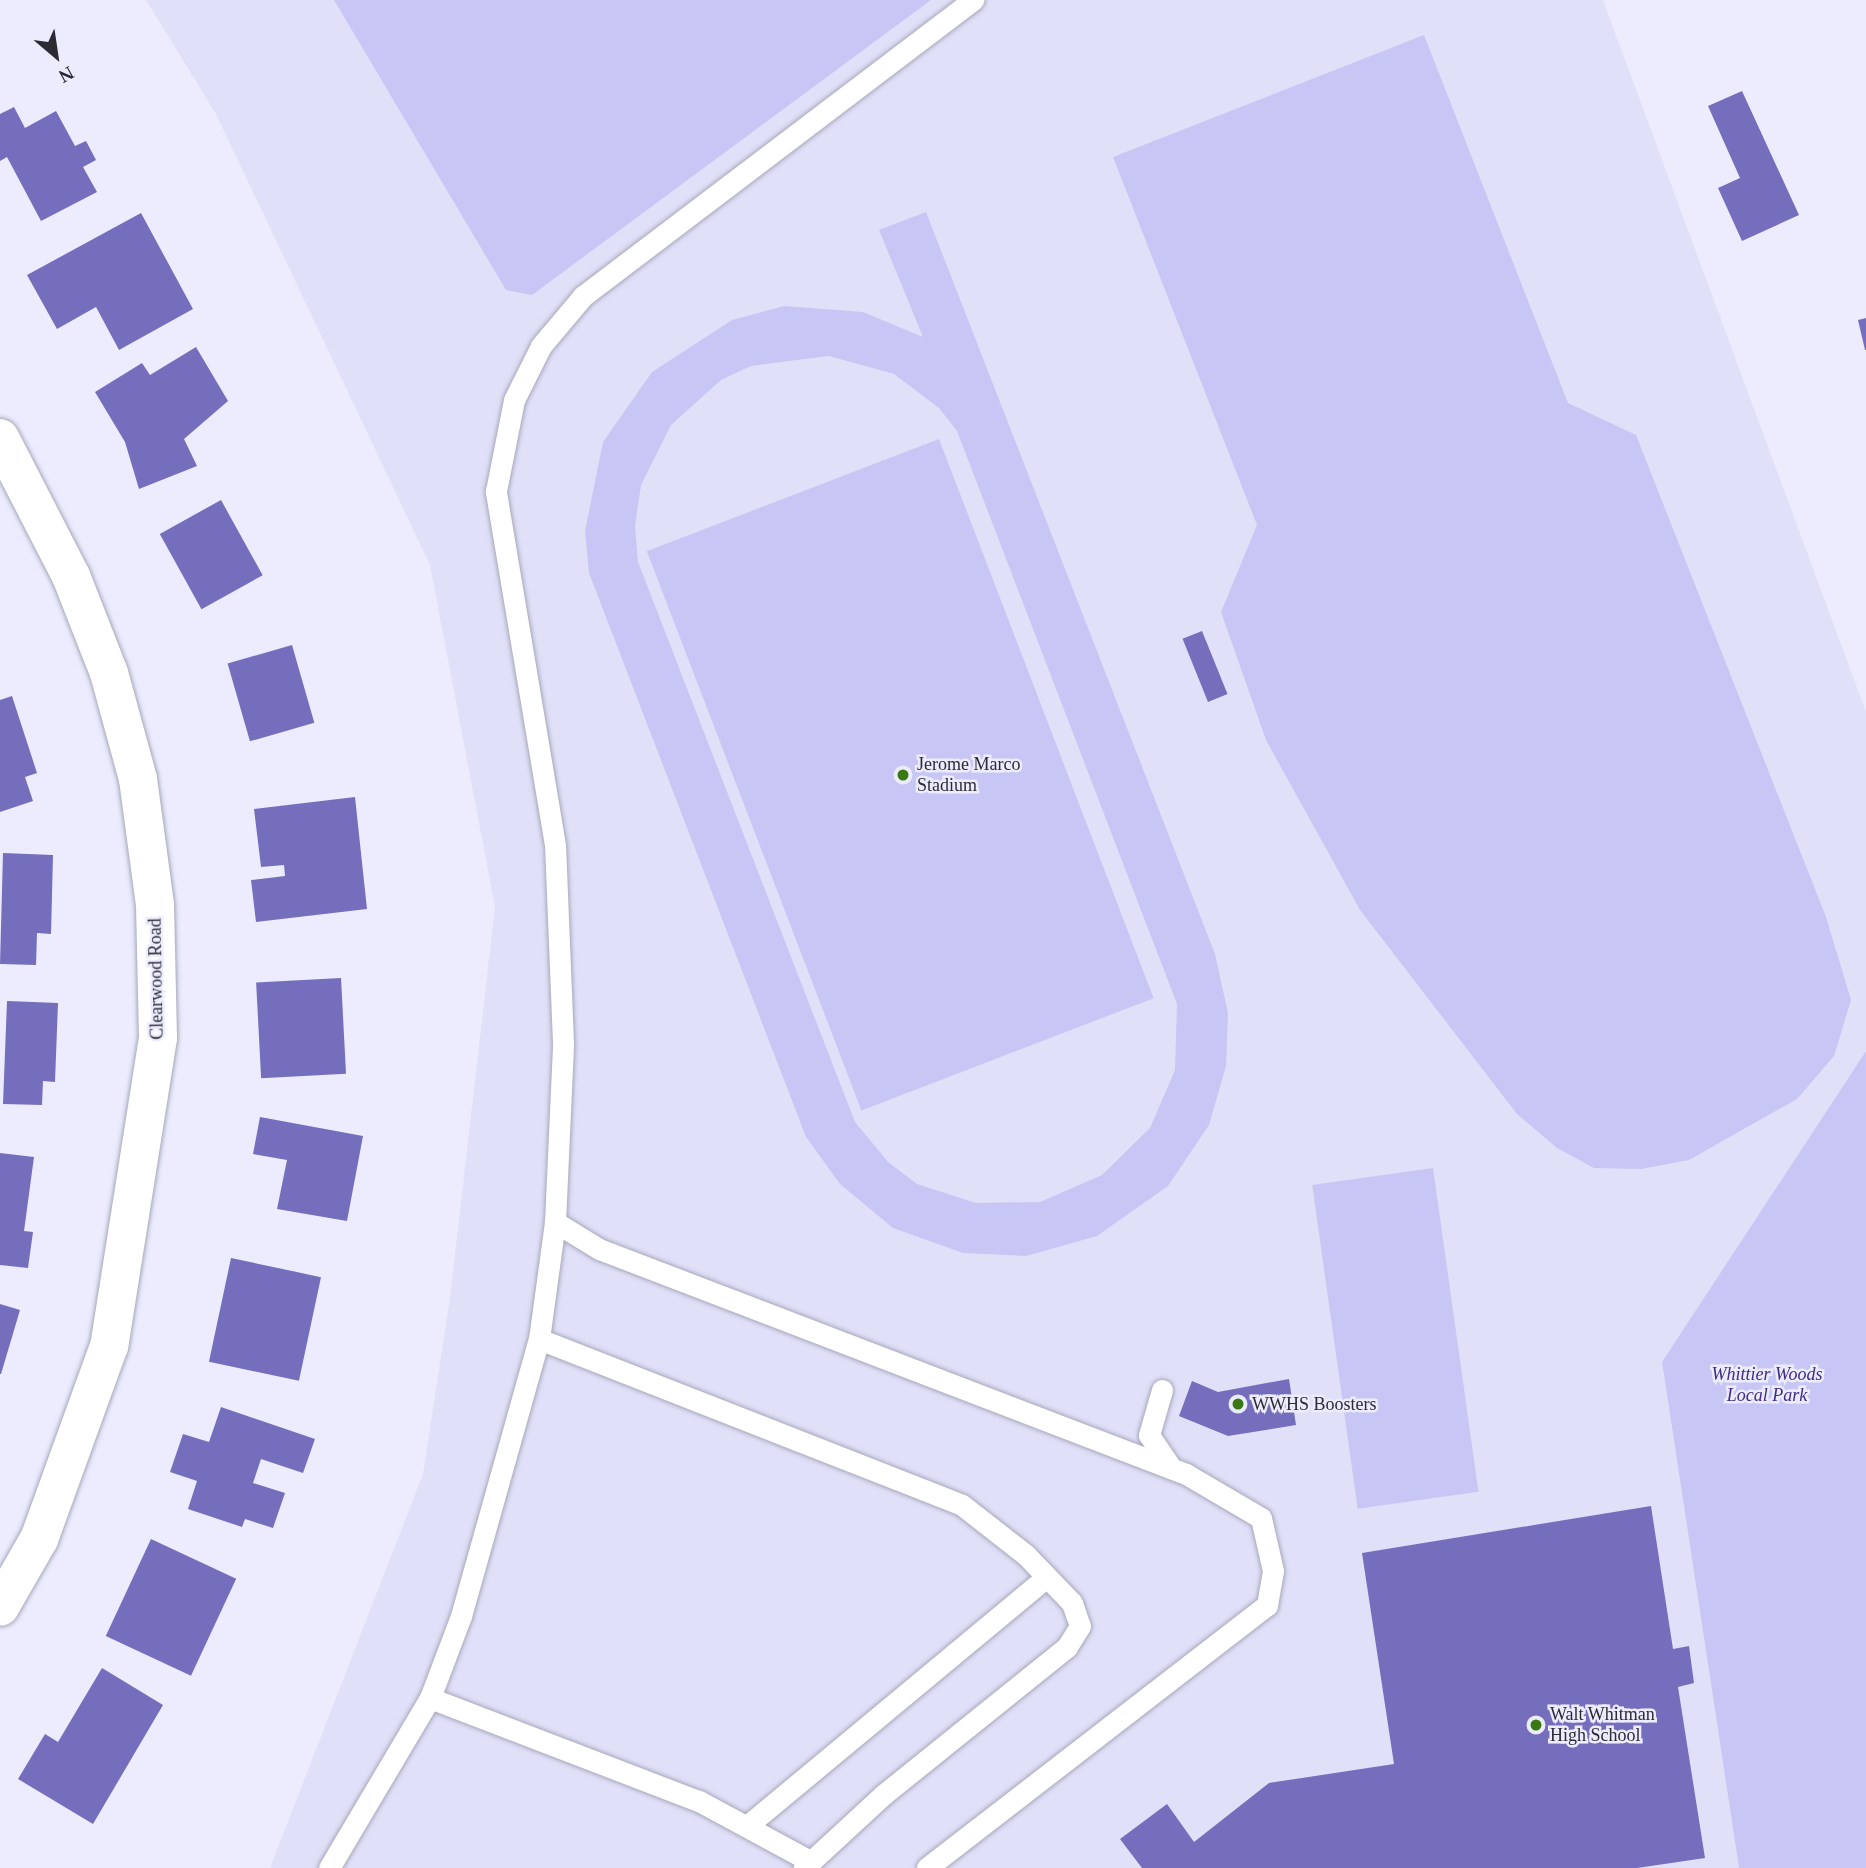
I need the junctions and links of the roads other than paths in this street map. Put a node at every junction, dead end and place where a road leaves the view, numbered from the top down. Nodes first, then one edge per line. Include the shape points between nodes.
1 (973, 0) edge
2 (0, 438) edge
3 (555, 1222) junction
4 (539, 1339) junction
5 (1162, 1390) dead end
6 (1172, 1470) junction
7 (1047, 1577) junction
8 (0, 1607) edge
9 (430, 1698) junction
10 (748, 1825) junction
11 (806, 1864) edge
12 (329, 1868) edge
13 (927, 1868) edge

1 - 3 lane via 583,296 541,346 514,400 496,491 555,845 563,1043
2 - 8 street, Clearwood Road via 71,576 109,673 138,779 155,905 158,1038 109,1346 39,1539
3 - 4 lane
3 - 6 lane via 599,1249
4 - 7 lane via 962,1505
4 - 9 lane via 516,1435
5 - 6 lane via 1149,1436
6 - 13 lane via 1261,1518 1273,1571 1267,1605
7 - 10 lane
7 - 11 lane via 1072,1603 1080,1626 1067,1647
9 - 10 lane
9 - 12 lane
10 - 11 lane

